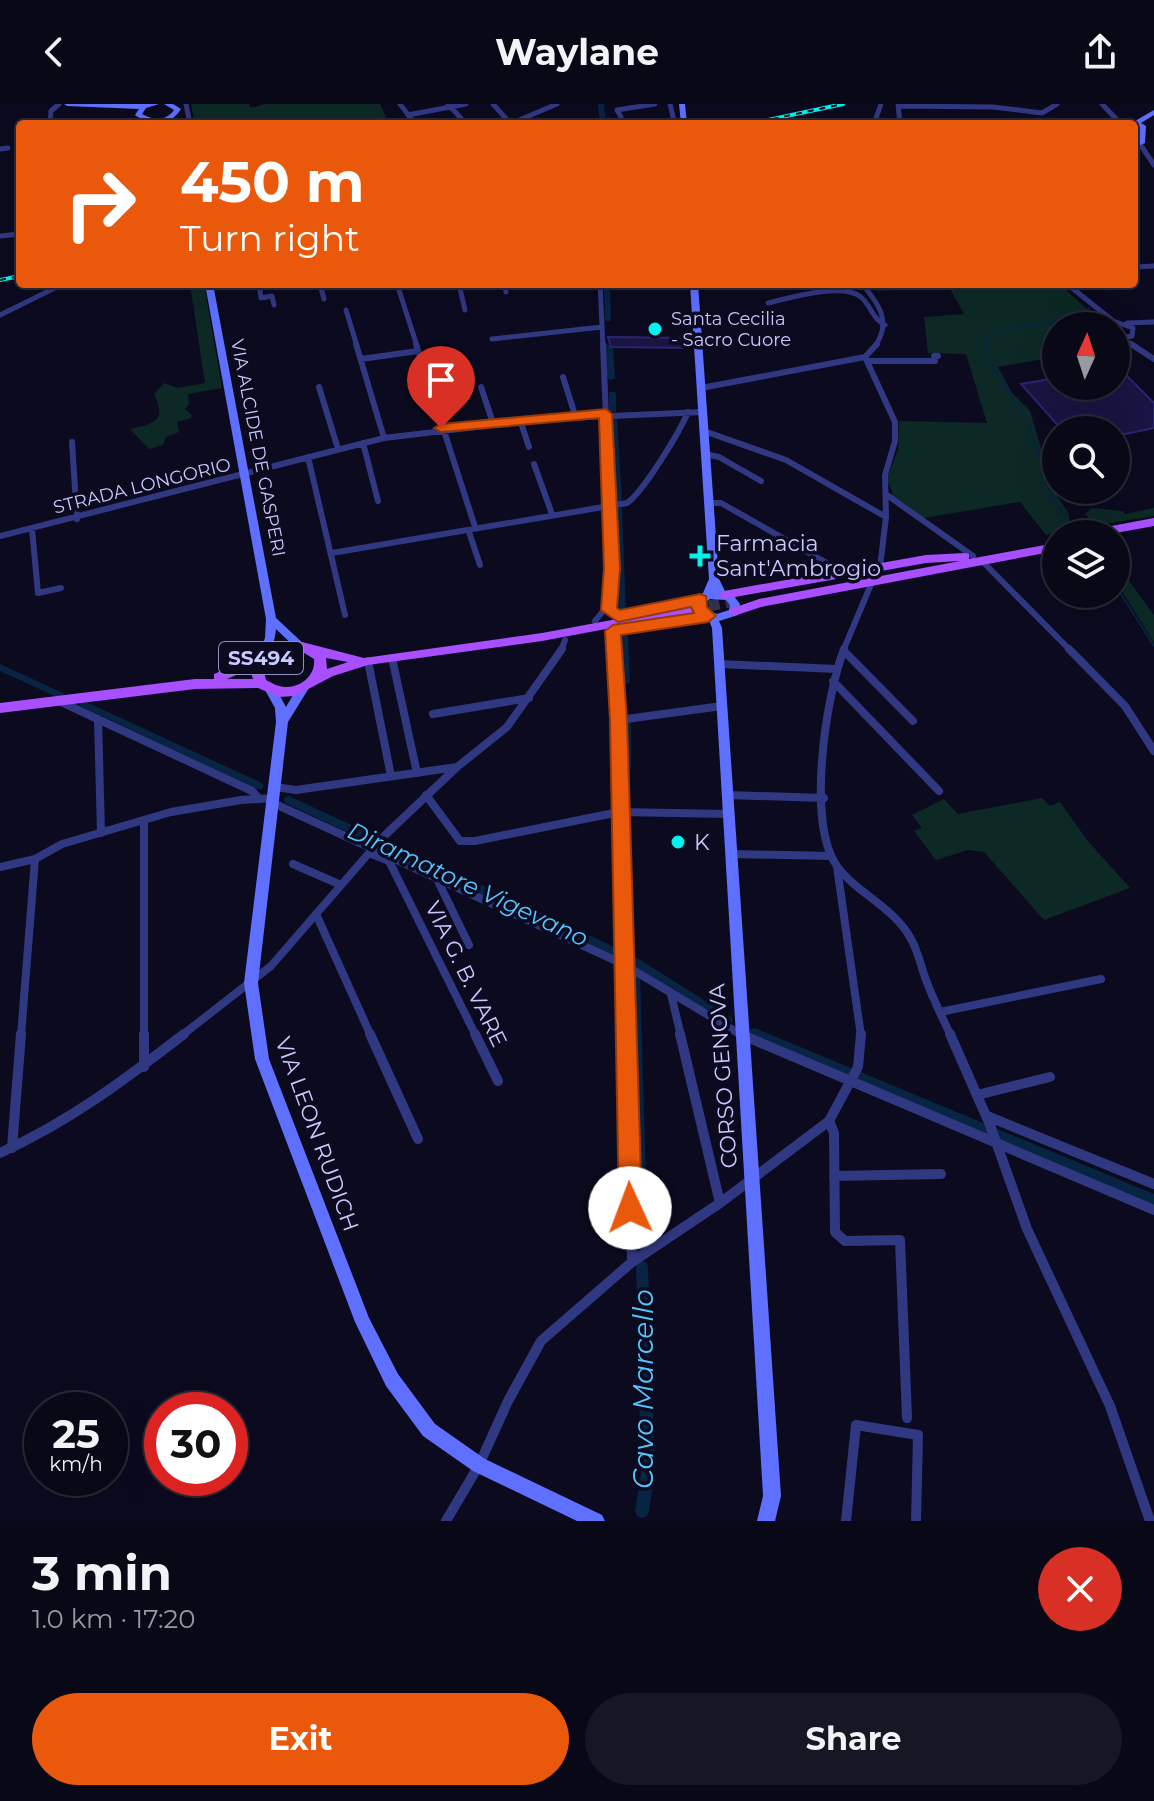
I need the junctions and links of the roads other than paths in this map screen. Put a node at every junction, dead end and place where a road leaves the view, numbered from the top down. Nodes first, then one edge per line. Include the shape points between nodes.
1 (67, 104) edge
2 (167, 104) edge
3 (400, 104) edge
4 (466, 104) edge
5 (493, 104) edge
6 (535, 104) edge
7 (557, 104) edge
8 (655, 104) edge
9 (1057, 104) edge
10 (1102, 104) edge
11 (151, 105) edge
12 (898, 105) edge
13 (449, 106) edge
14 (992, 106) edge
15 (180, 107) edge
16 (101, 108) junction
17 (541, 110) junction
18 (1154, 112) edge
19 (408, 115) junction
20 (621, 117) dead end
21 (144, 120) edge
22 (146, 120) edge
23 (158, 120) edge
24 (412, 120) edge
25 (507, 120) edge
26 (519, 120) edge
27 (1118, 120) edge
28 (1154, 120) edge
29 (1139, 125) junction
30 (1138, 132) edge
31 (8, 148) dead end
32 (1138, 148) edge
33 (0, 149) edge
34 (1154, 165) edge
35 (55, 288) edge
36 (210, 288) edge
37 (260, 288) edge
38 (321, 288) edge
39 (398, 288) edge
40 (460, 288) edge
41 (600, 288) edge
42 (694, 288) edge
43 (865, 288) edge
44 (1072, 288) edge
45 (324, 299) dead end
46 (768, 303) dead end
47 (274, 305) dead end
48 (346, 310) dead end
49 (465, 310) dead end
50 (1099, 312) edge
51 (0, 315) edge
52 (1130, 323) edge
53 (1154, 323) edge
54 (885, 325) junction
55 (602, 327) junction
56 (1130, 329) edge
57 (1134, 333) junction
58 (1130, 334) edge
59 (492, 339) dead end
60 (1130, 344) edge
61 (1143, 350) junction
62 (418, 351) junction
63 (938, 356) dead end
64 (361, 359) junction
65 (866, 359) junction
66 (1154, 359) edge
67 (563, 377) dead end
68 (319, 387) dead end
69 (481, 387) dead end
70 (701, 388) junction
71 (688, 412) junction
72 (703, 412) junction
73 (606, 414) junction
74 (575, 415) junction
75 (520, 420) junction
76 (493, 423) junction
77 (441, 428) junction
78 (704, 431) junction
79 (384, 438) junction
80 (72, 442) dead end
81 (363, 443) junction
82 (529, 447) dead end
83 (338, 449) junction
84 (705, 454) junction
85 (308, 457) junction
86 (534, 464) dead end
87 (244, 475) junction
88 (761, 481) dead end
89 (887, 495) junction
90 (378, 501) dead end
91 (709, 503) junction
92 (610, 506) junction
93 (552, 514) junction
94 (886, 517) junction
95 (77, 519) junction
96 (1154, 522) edge
97 (1130, 526) edge
98 (32, 529) junction
99 (472, 530) junction
100 (0, 536) edge
101 (1042, 543) edge
102 (1042, 549) edge
103 (332, 553) junction
104 (978, 558) junction
105 (480, 565) dead end
106 (880, 567) junction
107 (841, 571) dead end
108 (714, 579) junction
109 (872, 582) junction
110 (847, 587) junction
111 (61, 588) dead end
112 (723, 594) junction
113 (700, 601) junction
114 (863, 602) junction
115 (607, 606) junction
116 (345, 615) dead end
117 (722, 615) junction
118 (618, 616) junction
119 (271, 619) junction
120 (595, 621) junction
121 (613, 631) junction
122 (565, 640) junction
123 (516, 641) junction
124 (301, 646) junction
125 (844, 651) junction
126 (316, 652) junction
127 (261, 658) junction
128 (392, 658) junction
129 (368, 661) junction
130 (719, 664) junction
131 (837, 669) junction
132 (316, 680) junction
133 (833, 681) junction
134 (195, 684) junction
135 (265, 687) junction
136 (303, 688) junction
137 (529, 698) junction
138 (60, 700) junction
139 (722, 706) junction
140 (0, 708) edge
141 (433, 714) dead end
142 (98, 719) junction
143 (619, 720) junction
144 (913, 721) dead end
145 (282, 722) junction
146 (1154, 751) edge
147 (457, 767) junction
148 (417, 773) junction
149 (391, 776) junction
150 (939, 791) dead end
151 (426, 795) junction
152 (727, 795) junction
153 (274, 796) junction
154 (824, 798) junction
155 (259, 799) junction
156 (619, 812) junction
157 (729, 814) junction
158 (144, 820) junction
159 (101, 833) junction
160 (375, 846) junction
161 (731, 854) junction
162 (831, 856) junction
163 (35, 859) junction
164 (293, 864) dead end
165 (837, 866) junction
166 (0, 867) edge
167 (436, 877) junction
168 (341, 885) junction
169 (316, 914) junction
170 (469, 945) dead end
171 (623, 959) junction
172 (1101, 979) dead end
173 (251, 983) junction
174 (671, 994) junction
175 (940, 1012) junction
176 (743, 1036) junction
177 (144, 1067) junction
178 (1050, 1077) dead end
179 (498, 1081) dead end
180 (851, 1082) junction
181 (977, 1095) junction
182 (988, 1120) junction
183 (829, 1121) junction
184 (418, 1139) dead end
185 (996, 1143) junction
186 (12, 1148) junction
187 (0, 1153) edge
188 (941, 1174) dead end
189 (834, 1176) junction
190 (752, 1179) junction
191 (1154, 1184) edge
192 (720, 1203) junction
193 (1154, 1210) edge
194 (632, 1262) junction
195 (907, 1418) dead end
196 (479, 1465) junction
197 (772, 1496) junction
198 (446, 1521) edge
199 (596, 1521) edge
200 (766, 1521) edge
201 (775, 1521) edge
202 (846, 1521) edge
203 (916, 1521) edge
204 (1150, 1521) edge

1 - 16 main road
2 - 15 main road
3 - 19 street
4 - 13 street
5 - 25 street
6 - 17 street
7 - 17 street
8 - 20 street via 617,110
9 - 14 street via 1042,113
10 - 27 street
11 - 16 main road
11 - 22 main road via 138,115
12 - 14 street
13 - 19 street
15 - 23 main road via 168,119
16 - 21 main road
17 - 26 street
18 - 29 main road
19 - 24 street
28 - 29 main road
29 - 30 main road
31 - 33 street
32 - 34 street
35 - 51 street
36 - 87 main road, VIA ALCIDE DE GASPERI
37 - 47 street via 261,298 272,296
38 - 45 street
39 - 62 street
40 - 49 street
41 - 55 street
42 - 70 main road, CORSO GENOVA
43 - 54 street via 883,312
44 - 50 street
46 - 54 street via 853,292 870,317
48 - 64 street
52 - 53 street
53 - 57 street
54 - 65 street
55 - 59 street
55 - 73 street
56 - 57 street
57 - 58 street
57 - 61 street
60 - 61 street
61 - 66 street
62 - 64 street
62 - 77 street
63 - 65 street via 935,361
64 - 79 street
65 - 70 street
65 - 89 street via 895,422 885,475
67 - 74 street
68 - 83 street
69 - 76 street
70 - 72 main road, CORSO GENOVA
71 - 72 street, STRADA LONGORIO
71 - 73 street, STRADA LONGORIO
71 - 92 street via 638,495
72 - 78 main road, CORSO GENOVA
73 - 74 street, STRADA LONGORIO
73 - 92 street
74 - 75 street, STRADA LONGORIO
75 - 76 street, STRADA LONGORIO
75 - 82 street
76 - 77 street, STRADA LONGORIO
77 - 79 street, STRADA LONGORIO
77 - 99 street
78 - 84 main road, CORSO GENOVA
78 - 94 street via 786,460
79 - 81 street, STRADA LONGORIO
80 - 95 street
81 - 83 street, STRADA LONGORIO
81 - 90 street
83 - 85 street, STRADA LONGORIO
84 - 88 street
84 - 91 main road, CORSO GENOVA
85 - 87 street, STRADA LONGORIO
85 - 103 street
86 - 93 street
87 - 95 street, STRADA LONGORIO
87 - 119 main road, VIA ALCIDE DE GASPERI
89 - 94 street
89 - 104 street
91 - 107 street via 721,503
91 - 108 main road, CORSO GENOVA
92 - 93 street
92 - 115 street
93 - 99 street
94 - 106 street
95 - 98 street, STRADA LONGORIO
96 - 97 main road
98 - 100 street, STRADA LONGORIO
98 - 111 street via 38,593
99 - 103 street
99 - 105 street
101 - 104 main road
102 - 104 main road
103 - 116 street
104 - 106 main road
104 - 109 main road
104 - 117 main road
104 - 146 street via 1125,706
106 - 112 main road
108 - 112 main road, CORSO GENOVA
108 - 113 main road, CORSO GENOVA
109 - 110 main road
109 - 114 street
110 - 114 street via 858,591
110 - 117 main road
112 - 113 main road
112 - 117 main road, CORSO GENOVA via 735,604
113 - 117 main road, CORSO GENOVA via 699,609
113 - 118 main road
113 - 123 main road, SS494
114 - 125 street
115 - 118 street
115 - 120 street
117 - 121 main road
117 - 130 main road, CORSO GENOVA
118 - 120 main road
119 - 124 main road
119 - 127 main road, VIA ALCIDE DE GASPERI
120 - 123 main road
121 - 122 main road
121 - 143 street
122 - 123 main road
122 - 137 street
123 - 128 main road, SS494
124 - 126 main road, SS494
124 - 127 main road, SS494 via 284,646
125 - 131 street
125 - 144 street
126 - 129 main road, SS494
126 - 132 main road, SS494 via 322,665
127 - 134 main road, SS494
127 - 135 main road, SS494 via 255,672
128 - 129 main road, SS494
128 - 148 street
129 - 132 main road, SS494
129 - 149 street
130 - 131 street
130 - 139 main road, CORSO GENOVA
131 - 133 street
132 - 136 main road, SS494
133 - 150 street
133 - 154 street
134 - 135 main road, SS494
134 - 138 main road, SS494
135 - 136 main road, SS494 via 287,692
135 - 145 main road via 281,708
136 - 145 main road
137 - 141 street
137 - 147 street via 507,727
138 - 140 main road, SS494
138 - 142 street
139 - 143 street
139 - 152 main road, CORSO GENOVA
142 - 155 street via 252,791
142 - 159 street
143 - 156 street
145 - 153 main road, VIA LEON RUDICH
147 - 148 street
147 - 151 street
148 - 149 street
149 - 153 street
151 - 156 street via 460,841
151 - 160 street
152 - 154 street
152 - 157 main road, CORSO GENOVA
153 - 155 street
153 - 160 street
153 - 173 main road, VIA LEON RUDICH
154 - 162 street
155 - 158 street
156 - 157 street
156 - 171 street
157 - 161 main road, CORSO GENOVA
158 - 159 street
158 - 177 street
159 - 163 street via 62,844
160 - 167 street
160 - 168 street
160 - 179 street, VIA G. B. VARE via 389,861
161 - 162 street
161 - 176 main road, CORSO GENOVA
162 - 165 street
163 - 166 street
163 - 186 street
164 - 168 street
165 - 175 street via 896,918 912,940
165 - 180 street via 860,1010 858,1067
167 - 170 street
167 - 171 street
168 - 169 street
169 - 173 street
169 - 184 street
171 - 174 street
171 - 194 street
172 - 175 street
173 - 177 street
173 - 196 main road, VIA LEON RUDICH via 262,1059 363,1322 392,1380 429,1430
174 - 176 street
174 - 192 street
175 - 181 street
176 - 180 street
176 - 190 main road, CORSO GENOVA
177 - 186 street
178 - 181 street
180 - 183 street
180 - 185 street
181 - 182 street
182 - 185 street
182 - 191 street
183 - 189 street
183 - 190 street
185 - 193 street
185 - 204 street via 1027,1229 1110,1406
186 - 187 street
188 - 189 street
189 - 195 street via 835,1232 845,1241 900,1240
190 - 192 street
190 - 197 main road, CORSO GENOVA
192 - 194 street
194 - 196 street via 541,1341
196 - 198 street
196 - 199 main road, VIA LEON RUDICH
197 - 200 main road, CORSO GENOVA
197 - 201 main road
202 - 203 street via 856,1425 918,1435

